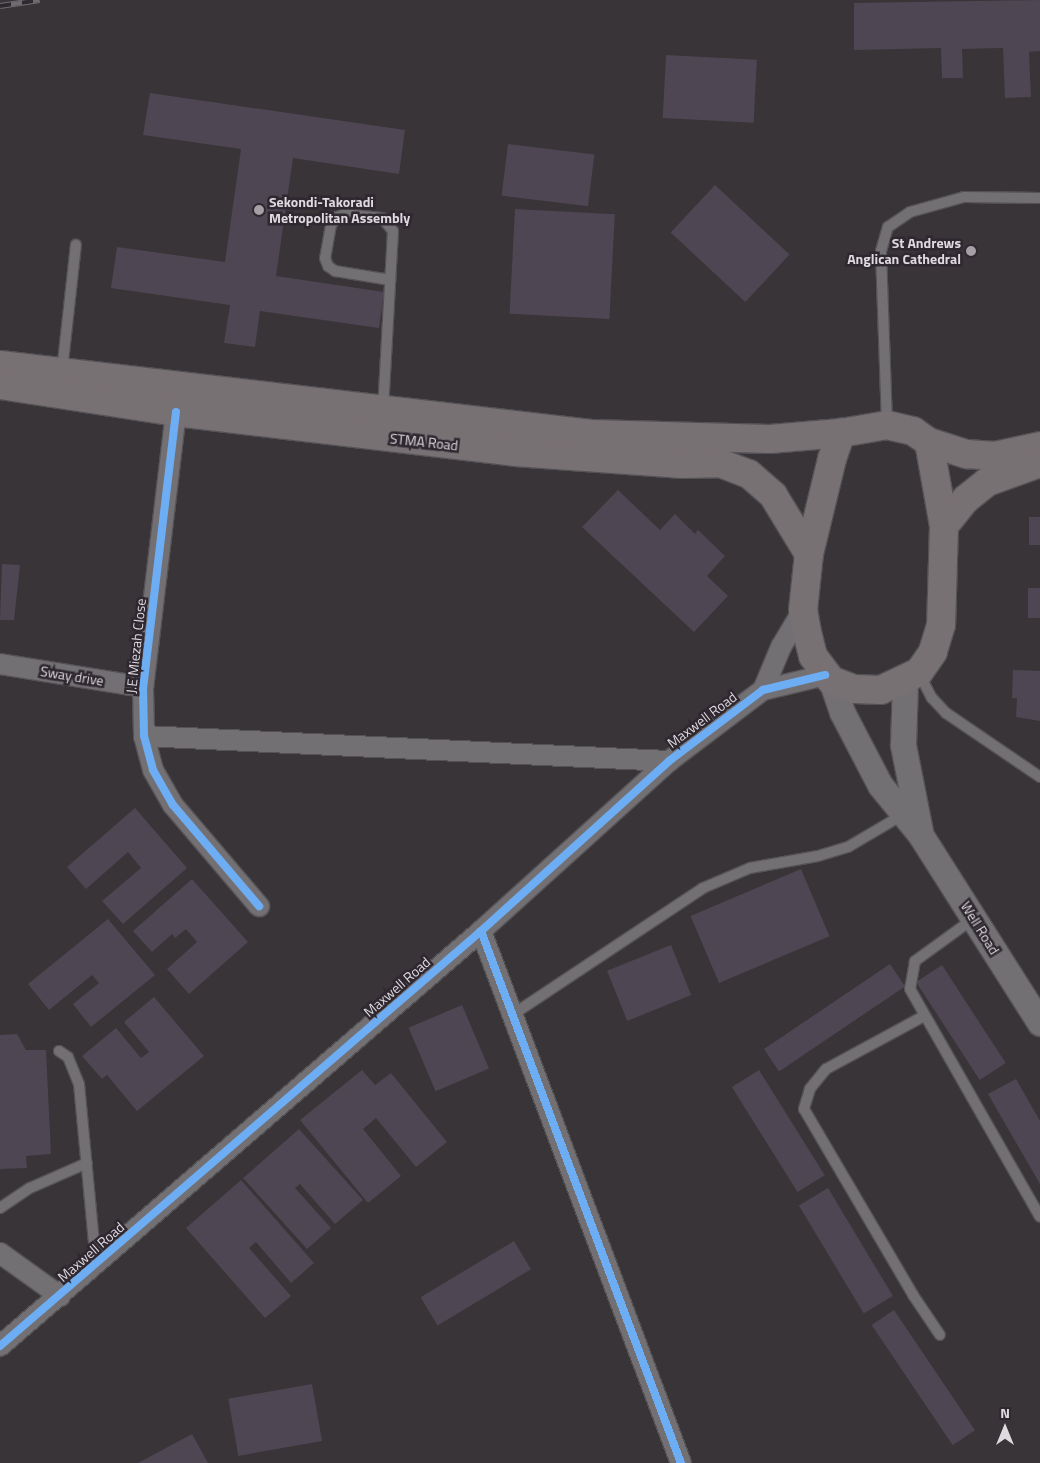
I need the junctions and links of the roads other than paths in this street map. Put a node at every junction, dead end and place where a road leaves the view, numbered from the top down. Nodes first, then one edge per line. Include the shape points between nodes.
1 (1040, 198) edge
2 (76, 245) dead end
3 (390, 280) junction
4 (0, 365) edge
5 (62, 372) junction
6 (0, 385) edge
7 (383, 410) junction
8 (176, 412) junction
9 (887, 425) junction
10 (841, 433) junction
11 (929, 442) junction
12 (1040, 446) edge
13 (1040, 462) edge
14 (944, 526) junction
15 (810, 554) junction
16 (803, 610) junction
17 (0, 664) edge
18 (912, 677) junction
19 (828, 678) junction
20 (143, 687) junction
21 (763, 690) junction
22 (144, 736) junction
23 (669, 761) junction
24 (1040, 777) edge
25 (904, 814) junction
26 (920, 834) junction
27 (259, 906) dead end
28 (974, 918) junction
29 (481, 931) junction
30 (512, 1015) junction
31 (924, 1016) junction
32 (1040, 1023) edge
33 (59, 1051) dead end
34 (87, 1163) junction
35 (0, 1208) edge
36 (1040, 1218) edge
37 (0, 1252) edge
38 (96, 1264) junction
39 (60, 1296) junction
40 (940, 1335) dead end
41 (0, 1346) edge
42 (682, 1463) edge

1 - 9 lane via 964,197 910,212 888,227 881,251
2 - 5 lane
3 - 3 lane via 393,231 389,224 382,218 345,214 337,217 331,225 325,258 328,266 335,271
3 - 7 lane
4 - 5 main road, STMA Road
5 - 7 main road, STMA Road
6 - 8 main road, STMA Road
7 - 10 main road, STMA Road via 591,434 770,439
8 - 15 main road, STMA Road via 515,452 681,464 720,463 749,474 773,495
8 - 20 street, J.E Miezah Close
9 - 10 main road, STMA Road
9 - 11 main road via 913,431
10 - 15 main road
11 - 12 main road via 966,454 994,456
11 - 14 main road
13 - 14 main road via 987,482 966,499
14 - 18 main road via 942,626 933,652
15 - 16 main road
16 - 19 main road via 813,656
16 - 21 street via 781,647
17 - 20 street, Sway drive
18 - 19 main road via 881,690 854,689
18 - 24 lane via 946,713
18 - 26 street, Well Road via 903,745
19 - 21 street, Maxwell Road
19 - 25 street, Well Road via 861,752 880,785
20 - 22 street, J.E Miezah Close
21 - 23 street, Maxwell Road
22 - 23 street
22 - 27 street, J.E Miezah Close via 153,770 173,805
23 - 29 street, Maxwell Road
25 - 26 street, Well Road
25 - 30 lane via 848,847 818,856 750,868 703,888
26 - 28 street, Well Road
28 - 31 lane via 915,962 910,989
28 - 32 street, Well Road
29 - 30 street
29 - 38 street, Maxwell Road
30 - 42 street
31 - 36 lane
31 - 40 lane via 826,1068 810,1089 804,1109 913,1295
33 - 34 lane via 68,1057 79,1084
34 - 35 lane via 30,1188
34 - 38 lane
37 - 39 street
38 - 39 street, Maxwell Road
39 - 41 street, Maxwell Road

